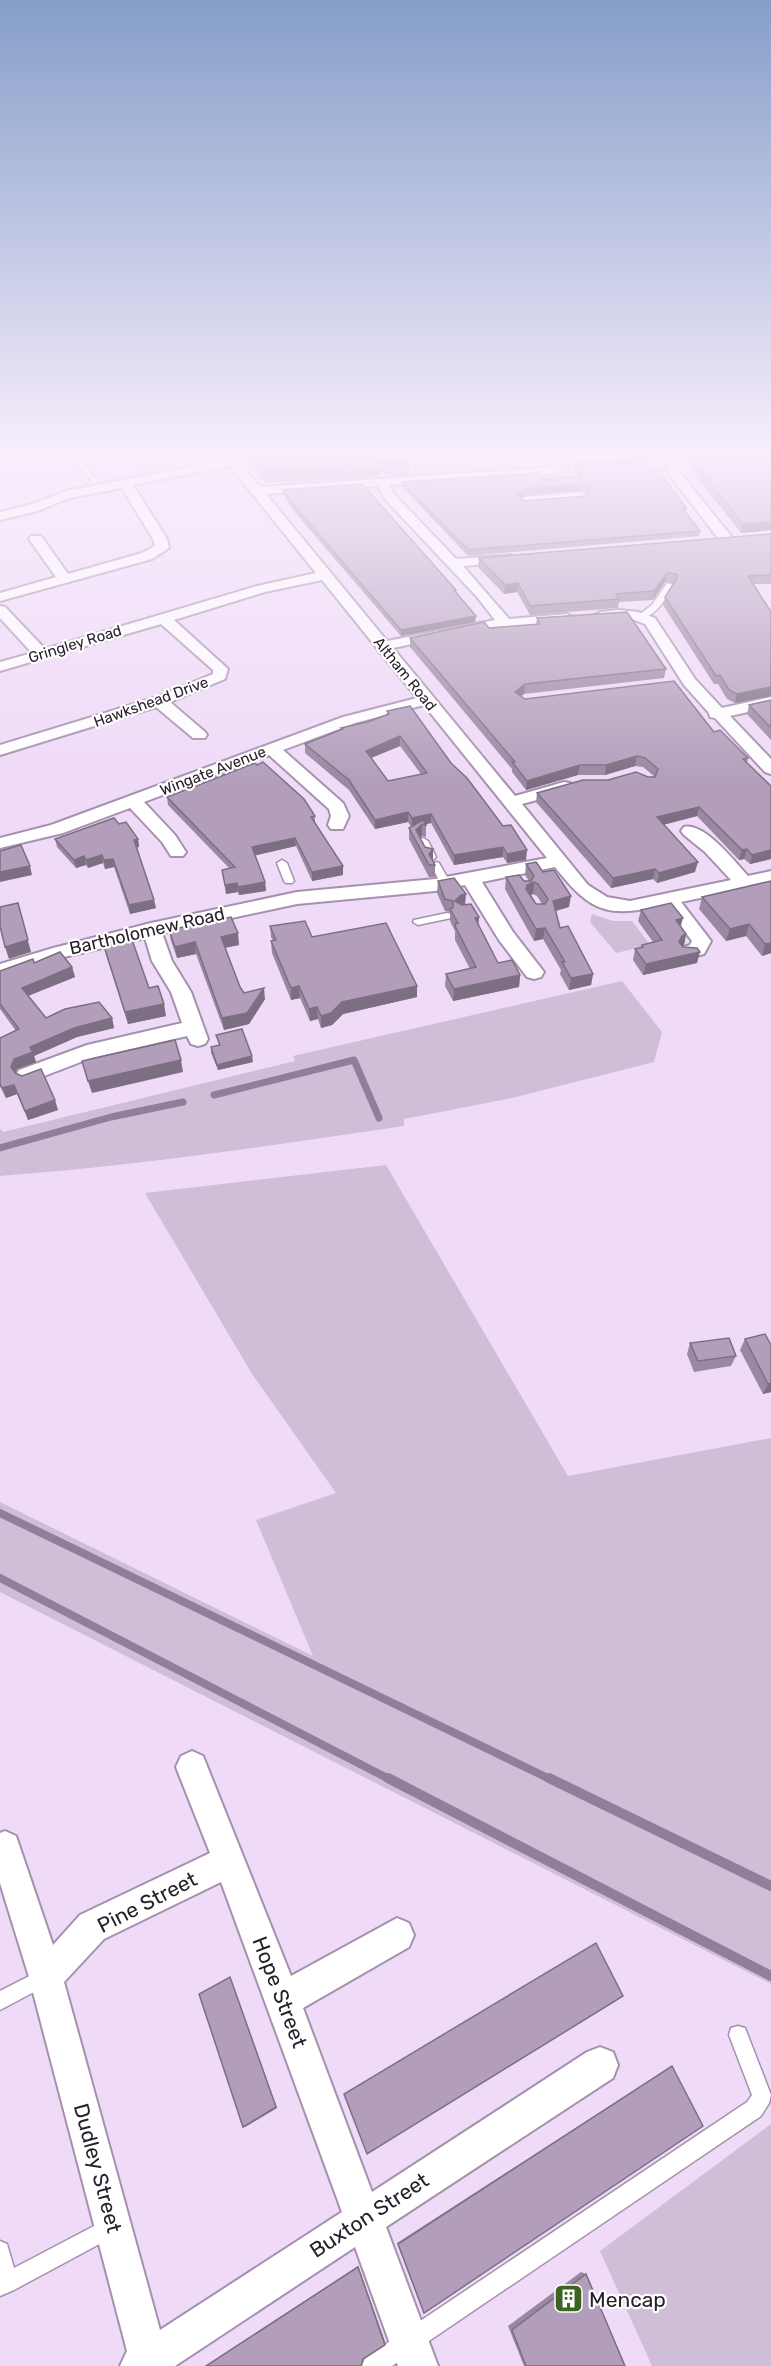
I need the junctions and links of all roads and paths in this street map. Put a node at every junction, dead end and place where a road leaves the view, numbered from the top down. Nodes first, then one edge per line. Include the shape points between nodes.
1 (53, 562) edge
2 (120, 562) edge
3 (314, 562) edge
4 (452, 562) edge
5 (324, 575) junction
6 (64, 578) junction
7 (670, 585) edge
8 (0, 597) edge
9 (0, 610) edge
10 (643, 616) junction
11 (163, 618) junction
12 (505, 623) junction
13 (382, 646) junction
14 (41, 654) junction
15 (0, 667) edge
16 (426, 700) junction
17 (159, 701) junction
18 (771, 702) edge
19 (716, 714) junction
20 (199, 735) dead end
21 (272, 749) junction
22 (0, 750) edge
23 (771, 769) edge
24 (579, 782) edge
25 (133, 801) junction
26 (511, 802) junction
27 (337, 825) dead end
28 (691, 839) dead end
29 (423, 841) edge
30 (0, 843) edge
31 (177, 852) dead end
32 (560, 861) junction
33 (282, 863) dead end
34 (771, 877) edge
35 (471, 879) junction
36 (744, 883) junction
37 (446, 884) junction
38 (293, 889) junction
39 (670, 900) junction
40 (447, 916) dead end
41 (418, 922) dead end
42 (151, 929) junction
43 (688, 952) edge
44 (521, 954) junction
45 (501, 960) edge
46 (0, 971) edge
47 (534, 972) dead end
48 (26, 1075) edge
49 (192, 1767) dead end
50 (0, 1849) edge
51 (229, 1861) junction
52 (397, 1935) dead end
53 (46, 1977) junction
54 (283, 2000) junction
55 (0, 2001) edge
56 (738, 2035) dead end
57 (600, 2066) dead end
58 (363, 2219) junction
59 (113, 2226) junction
60 (0, 2251) edge
61 (3, 2285) edge
62 (414, 2354) edge
63 (145, 2363) edge
64 (373, 2366) edge

1 - 6 street
2 - 6 street
3 - 5 street, Altham Road
4 - 12 street
5 - 11 street, Gringley Road
5 - 13 street, Altham Road
6 - 8 street
7 - 10 lane via 653,611
9 - 14 street
10 - 12 street via 618,614
10 - 19 street via 654,626 683,683
11 - 14 street, Gringley Road
11 - 17 street, Hawkshead Drive via 221,669 220,676 210,682
12 - 13 street
13 - 16 street, Altham Road
14 - 15 street, Gringley Road
16 - 21 street, Wingate Avenue via 369,713
16 - 26 street, Altham Road
17 - 20 street
17 - 22 street, Hawkshead Drive
18 - 19 street
19 - 23 street
21 - 25 street, Wingate Avenue
21 - 27 street via 337,807
24 - 26 street
25 - 30 street, Wingate Avenue via 57,829
25 - 31 street via 170,839
26 - 32 street, Altham Road
28 - 36 street via 711,848
29 - 37 lane
32 - 35 street, Bartholomew Road via 517,875
32 - 39 street, Altham Road via 589,894 602,902 630,908
33 - 38 lane
34 - 36 street
35 - 37 street, Bartholomew Road
35 - 44 street via 484,908
36 - 39 street
37 - 38 street, Bartholomew Road
38 - 42 street, Bartholomew Road
39 - 43 street via 702,941 697,950
40 - 41 lane
42 - 46 street, Bartholomew Road
42 - 48 street via 162,961 181,992 195,1033 87,1052 60,1071
44 - 45 street
44 - 47 street
49 - 51 street, Hope Street
50 - 53 street, Dudley Street via 5,1847
51 - 53 street, Pine Street via 92,1927
51 - 54 street, Hope Street
52 - 54 street
53 - 55 lane
53 - 59 street, Dudley Street
54 - 58 street, Hope Street
56 - 62 lane via 762,2096 754,2109
57 - 58 street, Buxton Street
58 - 62 street, Hope Street
58 - 63 street, Buxton Street
59 - 61 lane
59 - 63 street, Dudley Street
60 - 61 lane
62 - 64 lane

